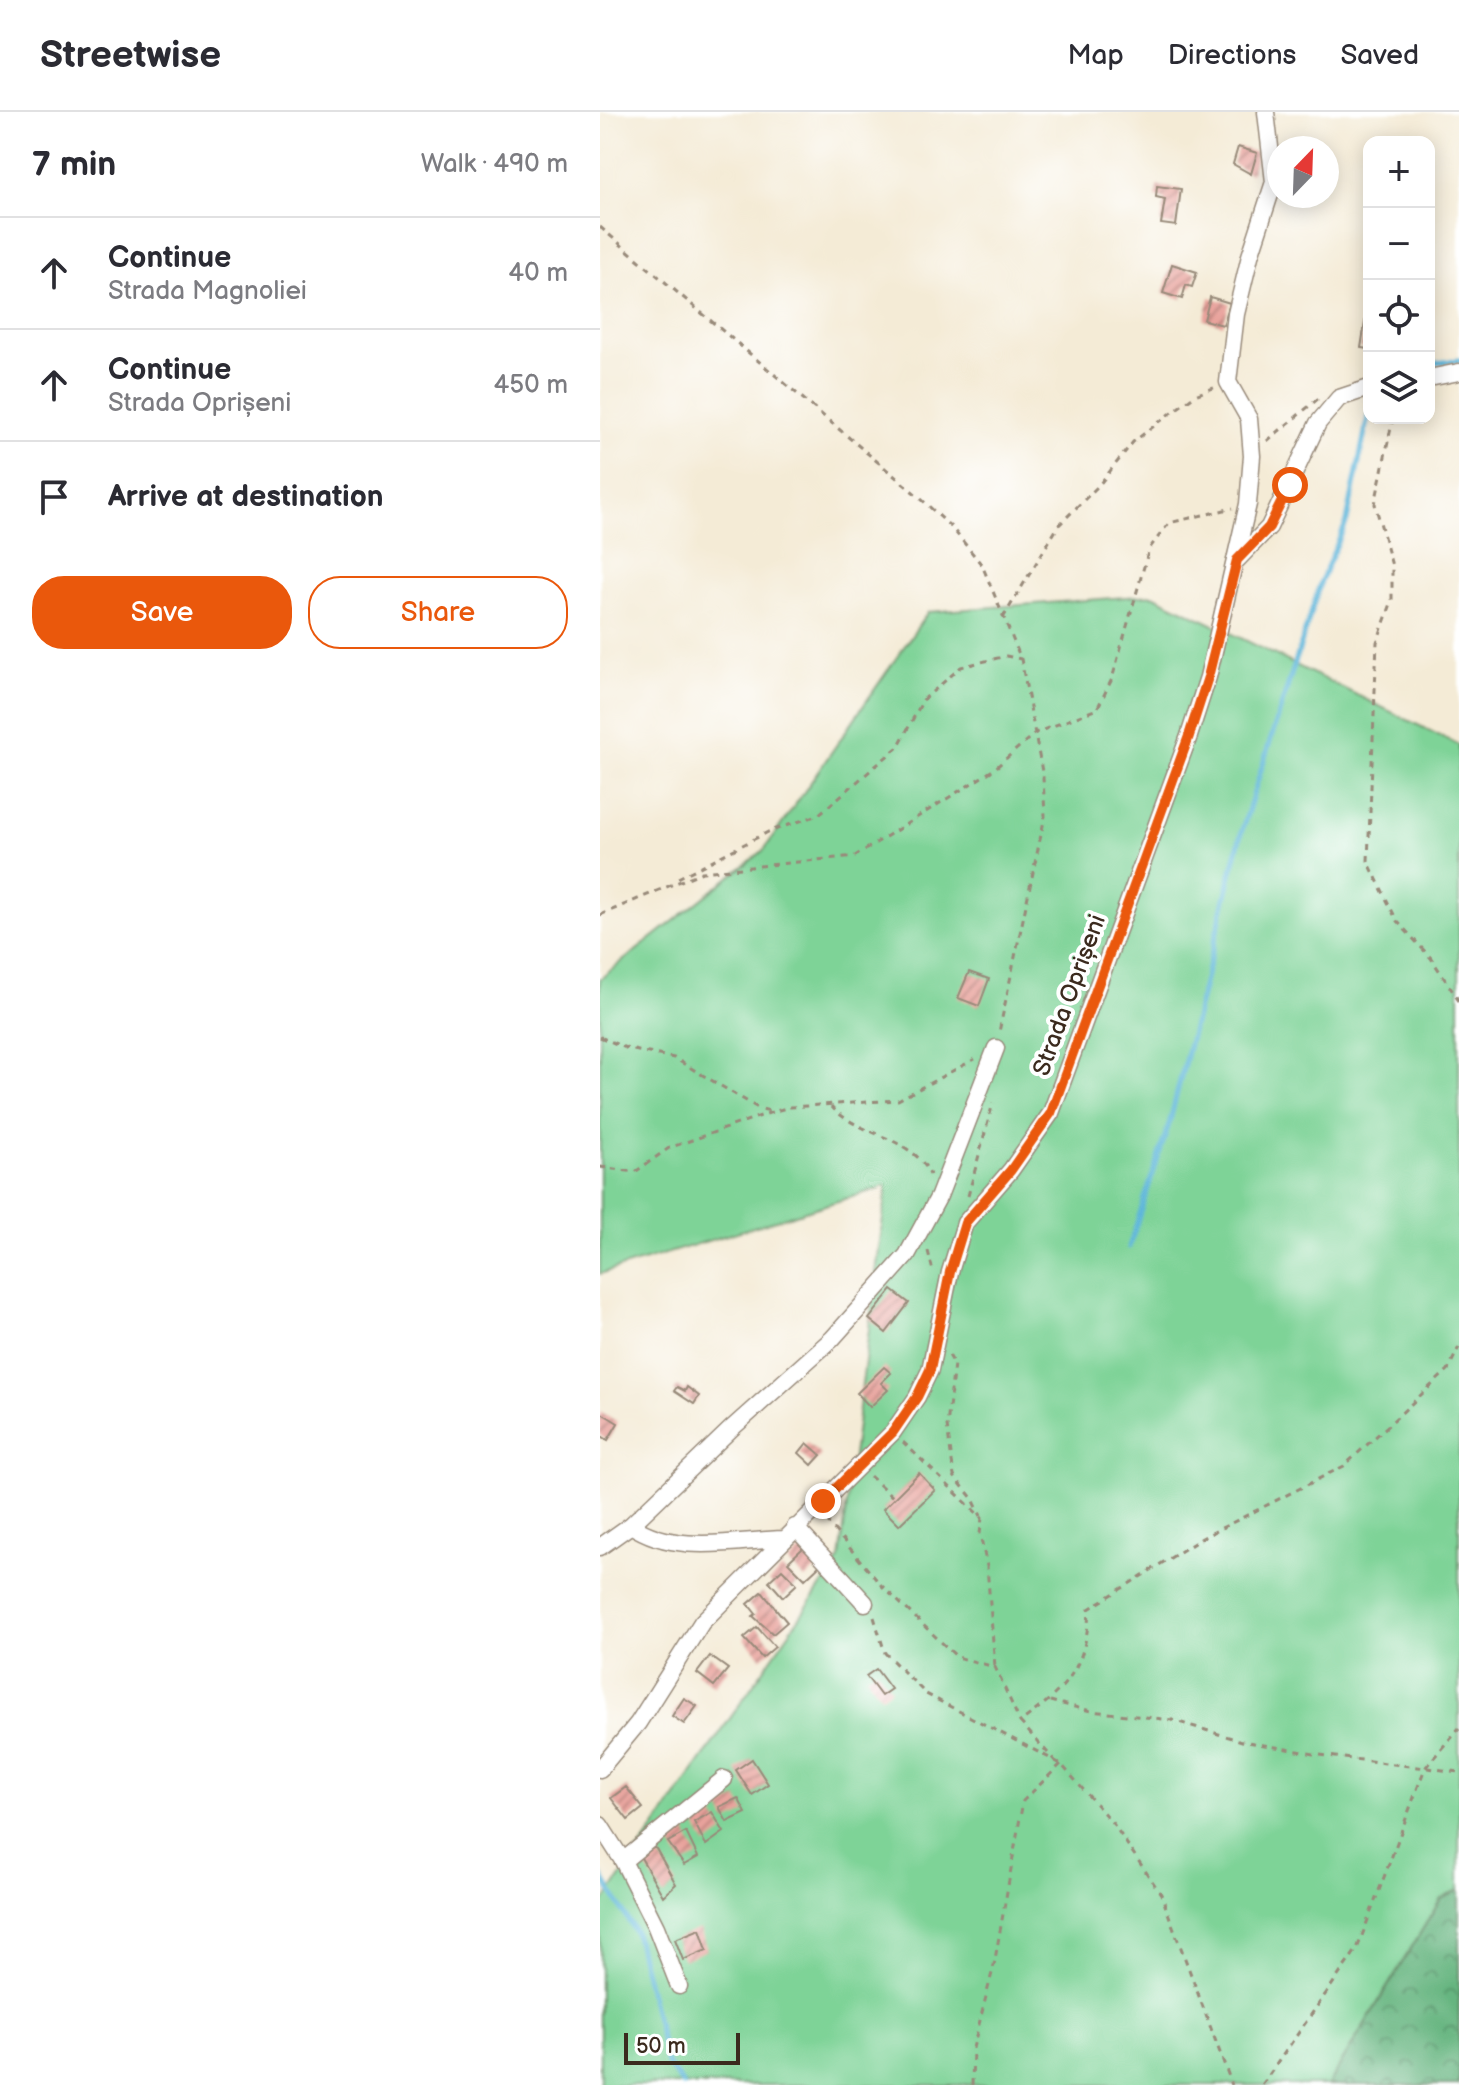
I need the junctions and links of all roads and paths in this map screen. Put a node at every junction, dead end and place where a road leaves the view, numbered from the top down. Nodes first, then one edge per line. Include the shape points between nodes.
1 (1266, 112) edge
2 (600, 227) edge
3 (1459, 372) edge
4 (1435, 377) edge
5 (1228, 382) junction
6 (1363, 390) edge
7 (1339, 398) junction
8 (1392, 424) edge
9 (1252, 456) junction
10 (1248, 504) junction
11 (1237, 560) junction
12 (1003, 618) junction
13 (1021, 659) junction
14 (1035, 733) junction
15 (664, 885) junction
16 (600, 915) edge
17 (1459, 1001) edge
18 (600, 1037) edge
19 (996, 1048) junction
20 (993, 1102) dead end
21 (831, 1106) junction
22 (772, 1112) junction
23 (600, 1167) edge
24 (939, 1196) junction
25 (965, 1223) junction
26 (927, 1245) dead end
27 (934, 1274) dead end
28 (939, 1333) junction
29 (1459, 1347) edge
30 (893, 1432) junction
31 (859, 1465) junction
32 (894, 1498) dead end
33 (815, 1508) junction
34 (982, 1518) junction
35 (631, 1525) junction
36 (789, 1533) junction
37 (600, 1547) edge
38 (865, 1603) joint
39 (995, 1667) junction
40 (1049, 1701) junction
41 (1020, 1722) junction
42 (1459, 1728) edge
43 (1056, 1762) junction
44 (1061, 1764) junction
45 (1425, 1768) junction
46 (600, 1769) edge
47 (1459, 1772) edge
48 (724, 1779) dead end
49 (600, 1825) edge
50 (623, 1861) junction
51 (679, 1986) dead end
52 (972, 2085) edge
53 (1232, 2085) edge
54 (1262, 2085) edge

1 - 5 street via 1274,182 1236,314
2 - 12 path via 952,528 982,565
3 - 4 street
5 - 9 street, Strada Oprișeni via 1249,419
5 - 12 path via 1195,395 1133,442 1059,525
6 - 7 street
7 - 9 path via 1316,398
7 - 11 street via 1318,423 1269,527
8 - 17 path via 1375,504 1392,566 1392,601 1377,642 1368,861 1397,921 1431,958
9 - 10 street, Strada Oprișeni
10 - 11 street, Strada Oprișeni
10 - 14 path via 1169,523 1149,549 1112,679 1097,709
11 - 25 street, Strada Oprișeni via 1199,707 1051,1113
12 - 13 path
13 - 14 path
13 - 15 path via 1006,656 961,667 923,700 898,747 818,815 768,832
14 - 15 path via 993,770 855,856 702,872
14 - 19 path via 1045,816
15 - 16 path
18 - 22 path via 674,1058
19 - 21 path via 898,1100
19 - 24 street
20 - 25 path
21 - 22 path
21 - 24 path via 840,1117 905,1147 927,1166
22 - 23 path via 669,1148 635,1172
24 - 35 street via 907,1255 832,1339
25 - 28 street, Strada Oprișeni
26 - 27 path
28 - 30 street, Strada Oprișeni via 930,1370
28 - 34 path via 954,1364 947,1426 954,1476
29 - 40 path via 1448,1370 1344,1466 1202,1538 1089,1609 1088,1643 1060,1694
30 - 31 street, Strada Oprișeni
30 - 34 path
31 - 32 path
31 - 33 street, Strada Oprișeni
33 - 36 street, Strada Oprișeni
33 - 39 path via 881,1585 957,1657
34 - 39 path
35 - 36 street via 656,1539 687,1544
35 - 37 street
36 - 38 street
36 - 46 street, Strada Oprișeni via 702,1622 638,1723
38 - 43 path via 885,1653 926,1694
39 - 41 path
40 - 41 path
40 - 45 path via 1172,1720 1242,1741 1320,1755
41 - 43 path
42 - 45 path
43 - 44 path
44 - 52 path via 1023,1801 994,1965 973,2048
44 - 53 path via 1114,1825 1161,1894
45 - 47 path
45 - 54 path via 1357,1949
48 - 50 street
49 - 50 street
50 - 51 street

